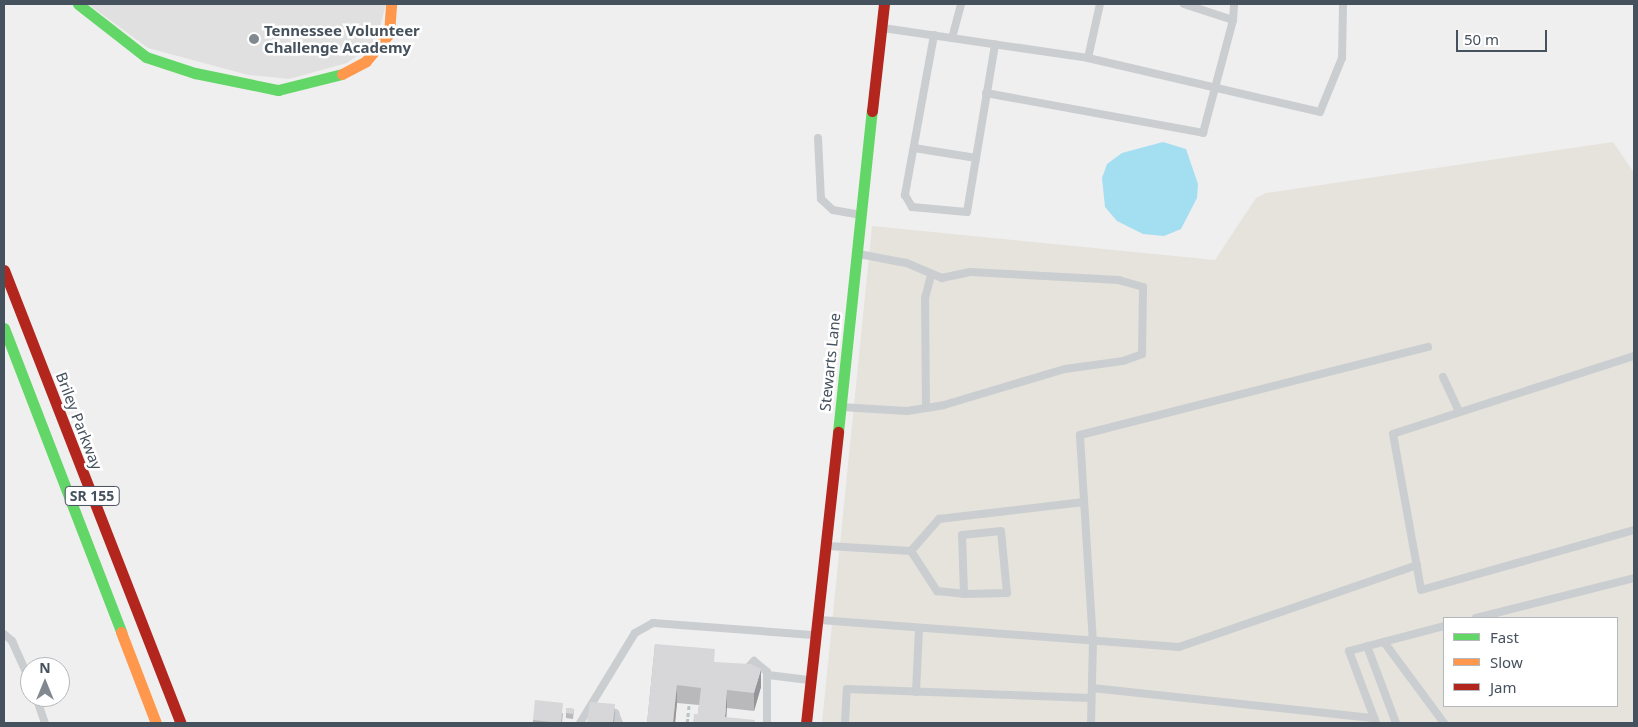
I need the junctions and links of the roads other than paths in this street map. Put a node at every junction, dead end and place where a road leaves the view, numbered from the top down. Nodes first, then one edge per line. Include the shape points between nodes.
1 (78, 4) edge
2 (391, 4) edge
3 (884, 4) edge
4 (961, 4) edge
5 (1100, 4) edge
6 (1184, 4) edge
7 (1234, 4) edge
8 (1343, 4) edge
9 (1232, 20) junction
10 (881, 28) junction
11 (934, 35) junction
12 (952, 38) junction
13 (994, 44) junction
14 (1088, 58) junction
15 (1214, 88) junction
16 (986, 93) junction
17 (818, 138) dead end
18 (914, 148) junction
19 (976, 158) junction
20 (861, 215) junction
21 (857, 253) junction
22 (4, 270) edge
23 (931, 275) junction
24 (4, 328) edge
25 (1428, 347) dead end
26 (1634, 356) edge
27 (1443, 377) dead end
28 (841, 406) junction
29 (926, 408) junction
30 (1459, 412) junction
31 (1084, 502) junction
32 (1634, 530) edge
33 (826, 546) junction
34 (911, 551) junction
35 (1417, 565) junction
36 (1634, 578) edge
37 (964, 594) junction
38 (1480, 617) edge
39 (818, 620) junction
40 (1443, 626) edge
41 (919, 628) junction
42 (4, 634) edge
43 (816, 635) junction
44 (1384, 642) junction
45 (1093, 643) junction
46 (1367, 646) junction
47 (20, 659) edge
48 (768, 675) junction
49 (744, 679) edge
50 (811, 681) junction
51 (1092, 688) junction
52 (916, 692) junction
53 (1091, 698) junction
54 (39, 707) edge
55 (585, 708) junction
56 (1375, 721) edge
57 (45, 723) edge
58 (156, 723) edge
59 (181, 723) edge
60 (580, 723) edge
61 (619, 723) edge
62 (767, 723) edge
63 (806, 723) edge
64 (845, 723) edge
65 (1091, 723) edge
66 (1396, 723) edge
67 (1444, 723) edge

1 - 2 main road via 98,24 146,57 195,73 278,90 341,75 366,61 390,34
3 - 10 main road, Stewarts Lane
4 - 12 lane
5 - 14 lane
6 - 9 lane
7 - 9 lane
8 - 15 lane via 1342,58 1320,112
9 - 15 lane
10 - 11 lane
10 - 20 main road, Stewarts Lane
11 - 12 lane
11 - 18 lane
12 - 13 lane
13 - 14 lane
13 - 16 lane
14 - 15 lane
15 - 16 lane via 1203,133
16 - 19 lane
17 - 20 lane via 821,199 833,210
18 - 19 lane
18 - 19 lane via 905,195 912,207 967,212
20 - 21 main road, Stewarts Lane
21 - 23 lane via 906,263
21 - 28 main road, Stewarts Lane
22 - 59 main road, Briley Parkway / SR 155
23 - 29 lane via 925,298
23 - 29 lane via 989,273 1119,280 1143,287 1142,354 1066,369
24 - 58 main road, SR 155
25 - 31 lane via 1080,435
26 - 30 lane
27 - 30 lane
28 - 29 lane via 907,411
28 - 33 main road, Stewarts Lane
30 - 35 lane via 1393,434
31 - 34 lane via 940,519
31 - 45 lane
32 - 35 lane via 1421,590
33 - 34 lane
33 - 39 main road, Stewarts Lane
34 - 37 lane via 936,591
35 - 45 lane via 1179,647
36 - 38 lane
37 - 37 lane via 962,535 1001,531 1007,593
39 - 41 lane
39 - 43 main road, Stewarts Lane
40 - 44 lane
41 - 45 lane
41 - 52 lane
42 - 47 lane
43 - 50 main road, Stewarts Lane
43 - 55 lane via 653,623 635,633
44 - 46 lane
44 - 67 lane
45 - 51 lane
46 - 56 lane via 1349,651
46 - 66 lane
48 - 49 lane via 764,666 754,661 745,666
48 - 50 lane
48 - 62 lane
50 - 63 main road, Stewarts Lane
51 - 53 lane
51 - 56 lane
52 - 53 lane
52 - 64 lane via 847,689
53 - 65 lane
54 - 57 lane
55 - 60 lane
55 - 61 lane via 612,711

